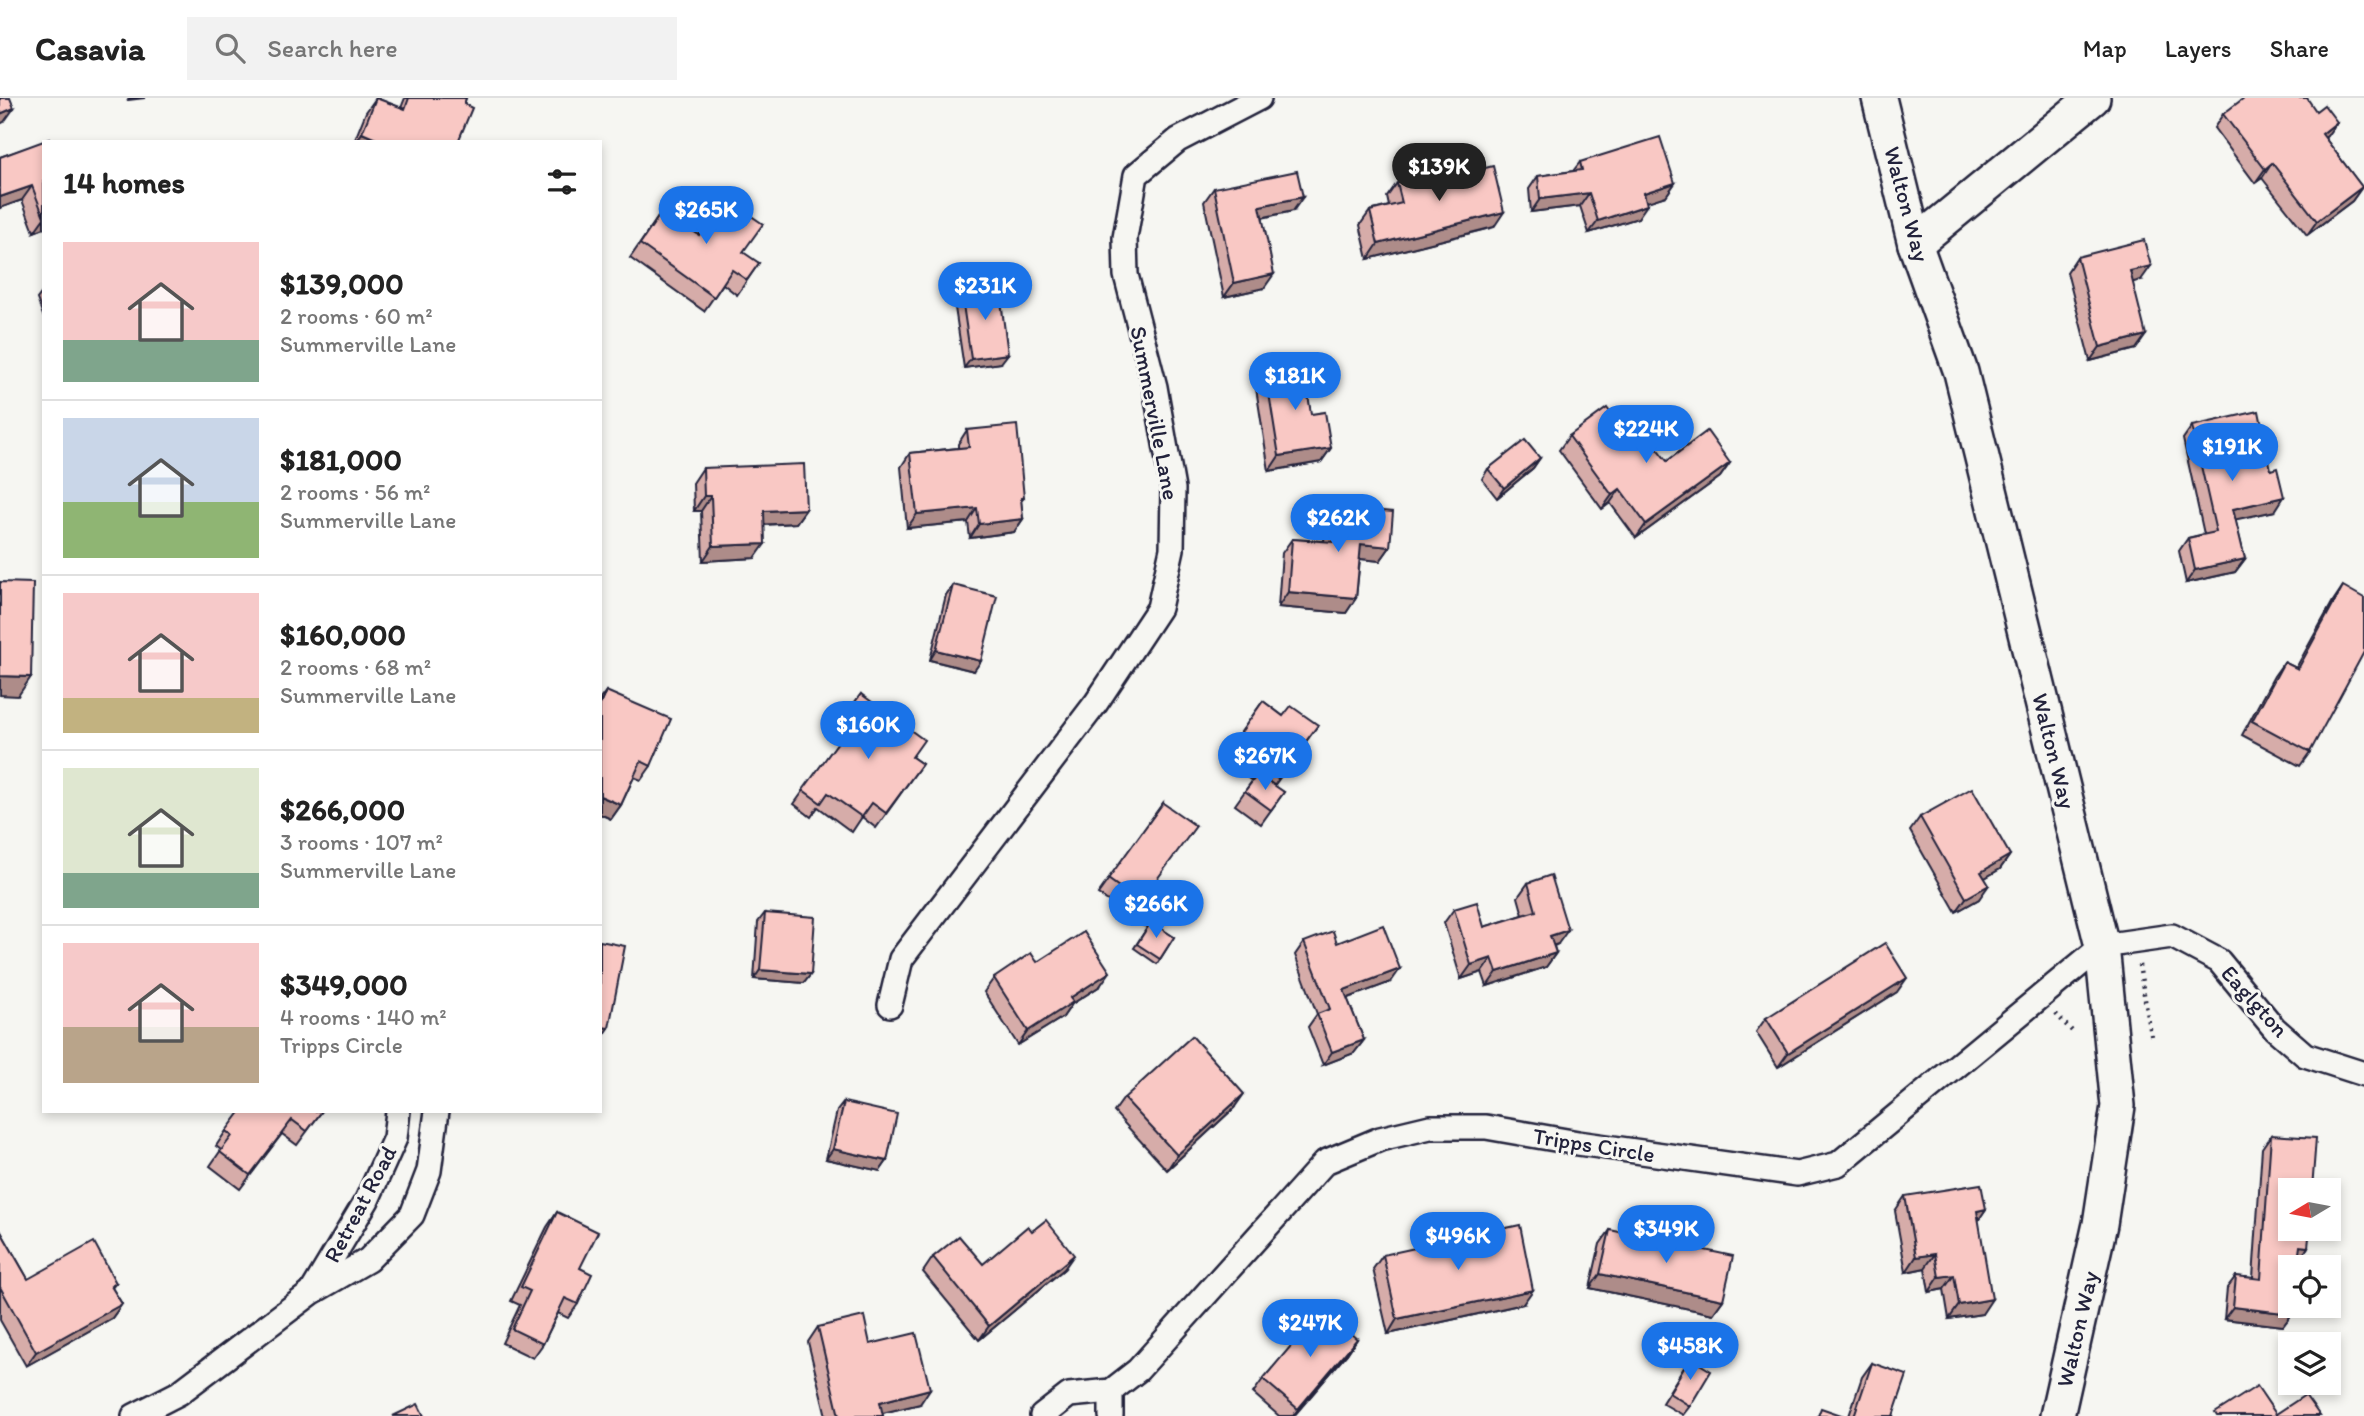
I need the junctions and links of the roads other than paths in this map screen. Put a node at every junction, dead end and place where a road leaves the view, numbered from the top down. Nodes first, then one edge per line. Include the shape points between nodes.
1 (1259, 98) edge
2 (1879, 98) edge
3 (2093, 98) edge
4 (1915, 244) junction
5 (2102, 946) junction
6 (890, 1004) dead end
7 (2364, 1074) edge
8 (398, 1113) edge
9 (437, 1113) edge
10 (311, 1293) junction
11 (2072, 1354) junction
12 (1111, 1391) junction
13 (134, 1416) edge
14 (1042, 1416) edge
15 (1111, 1416) edge
16 (2034, 1416) edge
17 (2057, 1416) edge
18 (2080, 1416) edge

1 - 6 street, Summerville Lane via 1178,140 1136,176 1125,238 1126,275 1155,387 1173,489 1172,549 1158,608 1096,703 901,960
2 - 4 main road, Walton Way
3 - 4 main road
4 - 5 main road, Walton Way via 1961,372
5 - 7 street, Eaglgton via 2172,936 2219,961 2274,1028 2305,1055
5 - 11 main road, Walton Way via 2118,1106 2100,1224
5 - 12 street, Tripps Circle via 1838,1164 1797,1174 1486,1127 1430,1127 1380,1139 1325,1162 1138,1370
8 - 10 street, Retreat Road via 395,1138 367,1200
9 - 10 street, Retreat Road via 429,1171 412,1215 368,1260
10 - 13 street, Retreat Road via 179,1393
11 - 16 main road
11 - 17 main road, Walton Way
11 - 18 main road
12 - 14 street via 1069,1395
12 - 15 street

